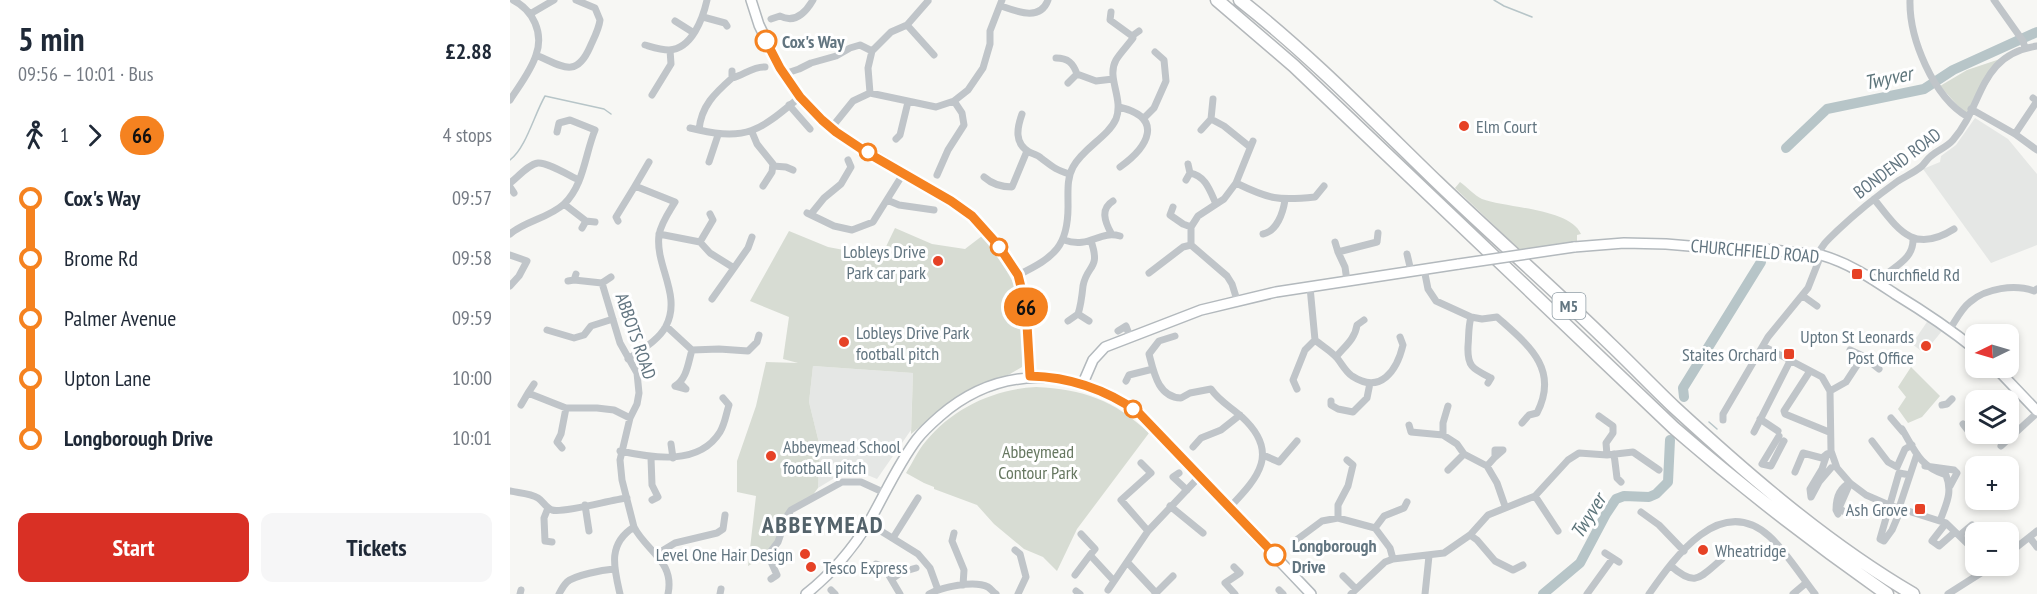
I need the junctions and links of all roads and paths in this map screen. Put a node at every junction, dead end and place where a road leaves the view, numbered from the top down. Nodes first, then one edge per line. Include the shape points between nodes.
1 (513, 0) edge
2 (554, 0) edge
3 (576, 0) edge
4 (707, 0) edge
5 (751, 0) edge
6 (813, 0) edge
7 (1048, 0) edge
8 (1216, 0) edge
9 (1240, 0) edge
10 (1910, 0) edge
11 (1994, 0) edge
12 (928, 1) edge
13 (1001, 3) edge
14 (530, 14) junction
15 (703, 17) junction
16 (771, 19) dead end
17 (1109, 19) dead end
18 (675, 21) dead end
19 (727, 23) dead end
20 (907, 25) junction
21 (1139, 31) dead end
22 (694, 33) junction
23 (1132, 36) junction
24 (645, 45) dead end
25 (2037, 46) edge
26 (2025, 48) junction
27 (670, 50) junction
28 (872, 51) junction
29 (930, 53) dead end
30 (536, 55) junction
31 (1062, 56) dead end
32 (1160, 56) dead end
33 (765, 67) dead end
34 (790, 72) dead end
35 (1077, 74) junction
36 (1113, 79) junction
37 (1068, 83) dead end
38 (870, 93) junction
39 (652, 95) dead end
40 (800, 97) junction
41 (2032, 98) dead end
42 (1213, 99) dead end
43 (510, 100) edge
44 (954, 101) junction
45 (908, 102) junction
46 (789, 105) junction
47 (1119, 107) junction
48 (1971, 109) junction
49 (1968, 117) junction
50 (1021, 118) dead end
51 (1144, 118) junction
52 (1211, 119) junction
53 (832, 127) junction
54 (690, 128) dead end
55 (810, 129) dead end
56 (699, 130) junction
57 (1201, 130) dead end
58 (557, 132) dead end
59 (752, 132) junction
60 (2015, 134) junction
61 (718, 135) junction
62 (897, 139) dead end
63 (2037, 150) edge
64 (1027, 151) junction
65 (848, 160) dead end
66 (709, 162) dead end
67 (644, 164) dead end
68 (1188, 164) dead end
69 (773, 166) junction
70 (1120, 167) dead end
71 (793, 170) dead end
72 (903, 174) junction
73 (1069, 174) junction
74 (937, 175) dead end
75 (987, 179) dead end
76 (579, 180) junction
77 (1236, 183) junction
78 (635, 186) junction
79 (1324, 186) dead end
80 (761, 187) dead end
81 (511, 188) edge
82 (921, 199) dead end
83 (1874, 199) junction
84 (887, 200) junction
85 (1285, 200) junction
86 (1111, 203) dead end
87 (564, 204) junction
88 (1216, 204) junction
89 (918, 207) junction
90 (934, 210) dead end
91 (1170, 212) dead end
92 (710, 214) dead end
93 (615, 219) dead end
94 (595, 222) dead end
95 (1191, 227) junction
96 (1378, 232) dead end
97 (1953, 232) dead end
98 (1111, 233) junction
99 (510, 234) edge
100 (659, 234) junction
101 (1263, 234) dead end
102 (1120, 236) dead end
103 (752, 237) dead end
104 (1913, 238) junction
105 (1064, 240) junction
106 (1091, 241) junction
107 (700, 242) junction
108 (1335, 242) dead end
109 (1191, 245) junction
110 (1338, 252) junction
111 (1407, 254) dead end
112 (510, 255) edge
113 (1819, 255) junction
114 (734, 268) junction
115 (1424, 269) junction
116 (1412, 271) junction
117 (1149, 273) dead end
118 (1018, 275) junction
119 (611, 277) dead end
120 (573, 278) dead end
121 (1896, 279) dead end
122 (1347, 281) junction
123 (602, 283) junction
124 (510, 286) edge
125 (1310, 287) junction
126 (2036, 292) edge
127 (714, 296) dead end
128 (1803, 296) junction
129 (1237, 300) junction
130 (1818, 306) dead end
131 (1078, 314) junction
132 (1471, 317) junction
133 (613, 319) junction
134 (1068, 321) dead end
135 (1089, 321) dead end
136 (1357, 323) dead end
137 (666, 326) junction
138 (1950, 328) junction
139 (1118, 331) dead end
140 (1175, 336) dead end
141 (1130, 337) junction
142 (1400, 337) dead end
143 (758, 339) dead end
144 (549, 340) dead end
145 (1315, 340) junction
146 (1965, 341) edge
147 (1763, 345) junction
148 (692, 350) junction
149 (1851, 350) dead end
150 (1863, 356) junction
151 (1336, 357) junction
152 (628, 359) junction
153 (1790, 361) junction
154 (1153, 369) junction
155 (1879, 369) dead end
156 (1810, 371) junction
157 (1030, 376) junction
158 (1490, 378) dead end
159 (2005, 378) edge
160 (1126, 381) dead end
161 (1083, 383) junction
162 (1370, 383) junction
163 (534, 384) dead end
164 (678, 385) dead end
165 (1297, 389) dead end
166 (2016, 390) edge
167 (1830, 391) junction
168 (528, 393) junction
169 (2019, 393) edge
170 (723, 398) dead end
171 (1952, 399) dead end
172 (1331, 402) dead end
173 (521, 405) dead end
174 (1942, 405) dead end
175 (566, 408) junction
176 (1450, 409) dead end
177 (1716, 410) dead end
178 (2037, 412) edge
179 (1240, 415) junction
180 (1599, 416) dead end
181 (630, 418) junction
182 (1891, 418) dead end
183 (1760, 419) junction
184 (1522, 423) dead end
185 (1409, 425) dead end
186 (1754, 432) dead end
187 (1829, 432) dead end
188 (1443, 435) junction
189 (1781, 436) dead end
190 (1297, 441) dead end
191 (1872, 441) dead end
192 (556, 444) dead end
193 (671, 444) dead end
194 (1911, 444) junction
195 (1192, 447) dead end
196 (2000, 447) dead end
197 (621, 451) junction
198 (1464, 454) junction
199 (1917, 454) junction
200 (1263, 455) junction
201 (1610, 455) junction
202 (1826, 456) junction
203 (1494, 457) dead end
204 (651, 458) junction
205 (673, 458) junction
206 (1347, 460) dead end
207 (1141, 463) dead end
208 (1487, 466) junction
209 (1925, 466) junction
210 (1834, 468) junction
211 (1448, 470) dead end
212 (1659, 470) dead end
213 (1795, 472) dead end
214 (1179, 473) dead end
215 (1910, 475) junction
216 (1200, 476) junction
217 (1621, 482) dead end
218 (1850, 483) junction
219 (1950, 486) junction
220 (1187, 490) junction
221 (510, 491) edge
222 (885, 493) junction
223 (1114, 494) dead end
224 (1535, 496) junction
225 (627, 498) junction
226 (658, 498) dead end
227 (918, 498) dead end
228 (1121, 500) junction
229 (1407, 502) dead end
230 (585, 505) junction
231 (1889, 505) junction
232 (1170, 506) junction
233 (1506, 506) junction
234 (1230, 507) junction
235 (548, 508) junction
236 (1900, 509) junction
237 (1842, 514) dead end
238 (725, 515) dead end
239 (1645, 516) dead end
240 (1338, 518) junction
241 (1943, 522) junction
242 (868, 523) junction
243 (634, 527) junction
244 (1557, 527) dead end
245 (1375, 528) junction
246 (589, 531) dead end
247 (1148, 531) junction
248 (2037, 531) edge
249 (954, 533) dead end
250 (1081, 534) dead end
251 (1203, 534) dead end
252 (1470, 535) junction
253 (1960, 535) junction
254 (1965, 535) edge
255 (893, 538) junction
256 (2030, 538) junction
257 (1965, 540) edge
258 (545, 541) dead end
259 (1295, 541) dead end
260 (2019, 546) edge
261 (2037, 547) edge
262 (1015, 550) dead end
263 (1684, 551) junction
264 (1605, 553) dead end
265 (657, 554) junction
266 (1089, 555) junction
267 (1429, 556) junction
268 (1393, 559) junction
269 (1722, 559) dead end
270 (1128, 563) junction
271 (876, 564) dead end
272 (1523, 565) dead end
273 (1671, 566) junction
274 (916, 567) dead end
275 (1234, 567) dead end
276 (614, 569) junction
277 (785, 571) dead end
278 (1075, 574) dead end
279 (1173, 576) dead end
280 (1343, 576) dead end
281 (1975, 576) edge
282 (892, 579) junction
283 (1114, 581) junction
284 (1806, 583) junction
285 (963, 585) junction
286 (938, 590) junction
287 (1108, 590) dead end
288 (1353, 591) edge
289 (1305, 592) edge
290 (1156, 593) edge
291 (1950, 593) edge
292 (559, 594) edge
293 (620, 594) edge
294 (668, 594) edge
295 (806, 594) edge
296 (900, 594) edge
297 (929, 594) edge
298 (996, 594) edge
299 (1018, 594) edge
300 (1234, 594) edge
301 (1425, 594) edge
302 (1587, 594) edge
303 (1650, 594) edge
304 (1793, 594) edge
305 (1815, 594) edge
306 (1887, 594) edge
307 (1913, 594) edge

1 - 14 street
2 - 14 street
3 - 30 street via 595,8 600,20 583,62 564,67
4 - 15 street
5 - 40 street via 766,41
6 - 16 street via 805,13 794,18 786,19 781,13
7 - 13 street via 1032,14 1022,14
8 - 306 highway, M5 via 1302,73 1682,435 1803,534
9 - 307 highway, M5 via 1302,53 1672,406 1808,521
10 - 49 street via 1914,38 1931,73 1958,111
11 - 26 street
12 - 20 street
13 - 44 street via 990,31 983,68 968,90
14 - 30 street via 537,25
15 - 19 street
15 - 22 street
17 - 23 street
18 - 22 street
20 - 28 street via 891,32
20 - 29 street
21 - 23 street
22 - 27 street via 683,45
23 - 36 street via 1116,61
24 - 27 street
25 - 26 street, BONDEND ROAD
26 - 48 street, BONDEND ROAD via 1992,71
27 - 39 street via 670,64
28 - 34 street via 860,45 811,63 801,73
28 - 38 street via 868,68
30 - 43 street via 515,84
31 - 35 street via 1073,64
32 - 51 street via 1166,81 1154,108
33 - 56 street via 739,77 732,75 712,95 702,113
35 - 36 street via 1096,81
35 - 37 street
36 - 47 street
38 - 45 street
38 - 53 street via 853,101
40 - 46 street
40 - 53 street
41 - 60 street via 2037,101
42 - 52 street
44 - 45 street via 936,107
44 - 74 street via 964,125
45 - 62 street
46 - 55 street
46 - 59 street
47 - 51 street
47 - 73 street via 1111,126 1078,158
48 - 49 street, BONDEND ROAD
48 - 60 street
49 - 83 street, BONDEND ROAD via 1953,141
50 - 64 street via 1017,136
51 - 70 street via 1148,136 1129,165
52 - 57 street
52 - 77 street via 1251,144
53 - 72 street
54 - 56 street
56 - 61 street
58 - 76 street via 559,123 570,120 595,130
59 - 61 street
59 - 69 street
60 - 63 street
61 - 66 street
64 - 73 street via 1040,156 1053,169
64 - 75 street via 1014,190
65 - 84 street via 851,167 842,184 809,214 852,230 873,222
67 - 78 street
68 - 88 street via 1188,176 1197,175 1205,181
69 - 71 street
69 - 80 street
72 - 84 street
72 - 118 street via 972,216
73 - 105 street via 1069,216
76 - 81 street via 539,163 530,167
76 - 87 street
77 - 85 street
77 - 88 street
78 - 93 street
78 - 100 street via 675,202
79 - 85 street via 1317,200
82 - 89 street
83 - 104 street via 1899,231
83 - 113 street, BONDEND ROAD via 1824,244
84 - 89 street
85 - 101 street via 1272,230
86 - 98 street via 1104,221
87 - 94 street via 584,225
87 - 99 street
88 - 95 street via 1198,216
89 - 90 street
91 - 95 street
92 - 107 street via 713,220
95 - 109 street
96 - 110 street via 1380,243
97 - 104 street via 1922,241
98 - 102 street
98 - 106 street
100 - 107 street
100 - 137 street via 672,297
103 - 114 street via 750,249
104 - 121 street via 1909,256 1887,273
105 - 106 street via 1076,244
105 - 118 street via 1052,256
106 - 131 street via 1096,255
107 - 114 street
108 - 110 street
109 - 117 street via 1157,263
109 - 129 street via 1227,276
110 - 122 street
111 - 116 street
112 - 124 street via 529,262
113 - 115 street, CHURCHFIELD ROAD, bridge via 1624,243
113 - 128 street via 1818,267
113 - 138 street, CHURCHFIELD ROAD via 1844,262
114 - 127 street
115 - 116 street, CHURCHFIELD ROAD
115 - 132 street via 1428,289 1436,301
116 - 122 street, CHURCHFIELD ROAD
118 - 157 street via 1026,307
119 - 123 street
120 - 123 street, ABBOTS ROAD
122 - 125 street, CHURCHFIELD ROAD
123 - 133 street, ABBOTS ROAD
125 - 129 street, CHURCHFIELD ROAD
125 - 145 street
126 - 138 street via 2010,288 1978,296
128 - 130 street
128 - 147 street
129 - 141 street, CHURCHFIELD ROAD
131 - 134 street
131 - 135 street
132 - 158 street via 1465,360
132 - 184 street via 1497,316 1540,362 1544,374 1540,406
133 - 144 street via 591,326 584,335 574,338 550,331
133 - 152 street, ABBOTS ROAD
136 - 151 street via 1356,334
137 - 148 street
137 - 152 street
138 - 146 street, CHURCHFIELD ROAD
139 - 141 street via 1128,322
140 - 154 street via 1159,341 1149,354
141 - 161 street, CHURCHFIELD ROAD via 1105,347 1093,360
142 - 162 street via 1406,344 1390,374
143 - 148 street via 748,351
145 - 151 street
145 - 165 street via 1305,350 1290,380
147 - 153 street
147 - 177 street via 1723,417
148 - 164 street
149 - 150 street
150 - 155 street
150 - 167 street via 1846,382
151 - 162 street via 1352,376
152 - 181 street, ABBOTS ROAD via 637,373 639,393
153 - 156 street
153 - 183 street
154 - 160 street via 1129,375
154 - 179 street via 1168,396 1181,398 1211,389
156 - 167 street via 1822,377
156 - 187 street via 1784,411
157 - 161 street
157 - 222 street via 987,388 951,407 916,440
159 - 166 street
161 - 216 street via 1138,412
162 - 172 street via 1367,398 1353,412 1338,409
163 - 168 street
167 - 202 street
168 - 173 street
168 - 175 street
169 - 178 street
170 - 205 street via 732,404 714,440 702,449
171 - 174 street
175 - 181 street via 614,410
175 - 192 street
176 - 188 street via 1443,423
178 - 196 street
179 - 195 street
179 - 200 street via 1259,439
180 - 201 street via 1613,426 1606,443
181 - 197 street, ABBOTS ROAD
182 - 194 street
183 - 186 street
183 - 189 street
185 - 188 street via 1411,432
188 - 198 street
190 - 200 street via 1279,462
191 - 194 street via 1888,462 1897,467
193 - 205 street
194 - 199 street
197 - 204 street
197 - 225 street, ABBOTS ROAD via 620,468
198 - 208 street
198 - 211 street
199 - 209 street
199 - 215 street
200 - 234 street via 1250,488
201 - 212 street via 1633,452
201 - 217 street
201 - 224 street via 1586,452 1573,456
202 - 210 street
202 - 210 street
202 - 210 street via 1810,489 1811,498 1819,482
202 - 213 street via 1801,451
203 - 208 street
204 - 205 street
204 - 226 street via 652,485
206 - 240 street via 1353,465 1338,505
207 - 228 street via 1151,473
208 - 233 street
209 - 219 street via 1946,476
209 - 219 street via 1958,473
210 - 218 street
214 - 220 street via 1173,477
215 - 231 street via 1899,473
215 - 236 street
216 - 220 street
216 - 234 street
218 - 231 street
218 - 237 street via 1839,508
219 - 241 street
220 - 232 street
221 - 235 street via 533,496
222 - 242 street
222 - 277 street via 861,482 846,482 792,510 768,555 774,577
223 - 228 street
224 - 233 street
224 - 244 street
225 - 230 street
225 - 243 street, ABBOTS ROAD
227 - 255 street
228 - 247 street
229 - 245 street via 1404,508 1384,516
230 - 235 street via 563,511
230 - 246 street
231 - 236 street
231 - 236 street via 1880,539 1884,541
232 - 247 street
232 - 251 street
233 - 252 street via 1488,514
234 - 289 street
235 - 258 street via 544,518
236 - 241 street
238 - 265 street via 723,529 717,533 675,543
239 - 263 street
240 - 245 street
240 - 259 street via 1322,521
241 - 253 street
241 - 253 street via 1932,541 1939,546
242 - 255 street
242 - 295 street via 844,558
243 - 265 street
243 - 276 street via 620,541
245 - 268 street
247 - 270 street
248 - 256 street
249 - 285 street via 952,542 964,570
250 - 266 street via 1095,549
252 - 267 street via 1444,553
252 - 272 street via 1495,561 1514,570
253 - 254 street
253 - 257 street
255 - 286 street via 918,554 930,568
256 - 260 street
256 - 261 street
262 - 299 street via 1027,577
263 - 273 street
263 - 284 street via 1701,534 1722,522 1752,525 1769,536
264 - 302 street via 1616,560
265 - 294 street via 670,582
266 - 278 street
266 - 283 street
267 - 268 street
267 - 301 street
268 - 288 street
269 - 273 street via 1694,579
270 - 283 street
270 - 290 street
271 - 282 street via 885,565
273 - 303 street
274 - 282 street
275 - 300 street via 1240,573 1222,581
276 - 292 street via 572,579
276 - 293 street
279 - 290 street
280 - 288 street
281 - 291 street
282 - 296 street
283 - 287 street
284 - 304 street
284 - 305 street
285 - 286 street
285 - 298 street via 987,586
286 - 297 street

